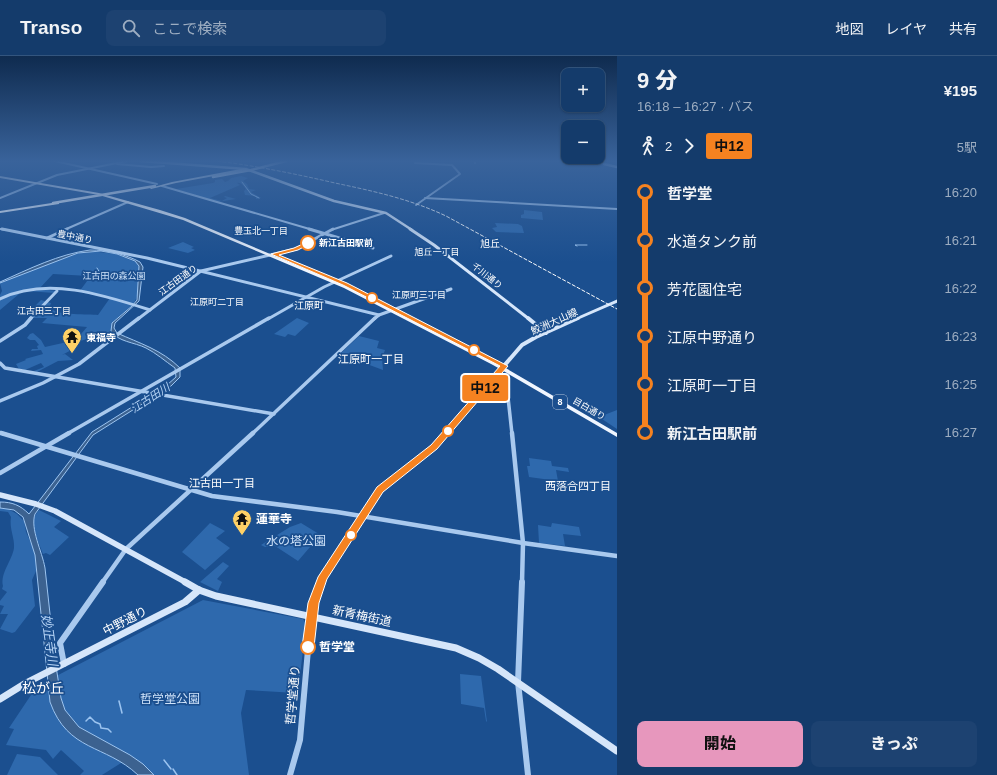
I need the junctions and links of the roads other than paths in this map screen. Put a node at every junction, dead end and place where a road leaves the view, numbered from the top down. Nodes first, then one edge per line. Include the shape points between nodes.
1 (104, 195) edge
2 (104, 195) junction
3 (108, 195) edge
4 (116, 195) edge
5 (191, 195) edge
6 (318, 195) edge
7 (430, 195) edge
8 (89, 196) joint
9 (425, 198) junction
10 (128, 202) junction
11 (416, 205) dead end
12 (28, 207) junction
13 (617, 209) edge
14 (0, 212) edge
15 (384, 212) junction
16 (0, 229) edge
17 (325, 234) junction
18 (46, 238) junction
19 (373, 248) dead end
20 (272, 255) junction
21 (391, 256) dead end
22 (201, 271) junction
23 (335, 281) junction
24 (452, 289) dead end
25 (57, 291) junction
26 (306, 297) junction
27 (0, 299) edge
28 (617, 301) edge
29 (150, 310) junction
30 (393, 310) junction
31 (379, 315) junction
32 (546, 333) junction
33 (0, 341) edge
34 (0, 363) edge
35 (504, 367) junction
36 (56, 377) junction
37 (507, 388) dead end
38 (142, 392) junction
39 (0, 400) edge
40 (274, 414) junction
41 (0, 433) edge
42 (617, 434) edge
43 (46, 447) junction
44 (0, 473) edge
45 (191, 490) junction
46 (0, 495) edge
47 (363, 516) junction
48 (523, 543) junction
49 (126, 549) junction
50 (617, 556) edge
51 (199, 590) junction
52 (311, 616) junction
53 (61, 666) junction
54 (518, 682) junction
55 (0, 699) edge
56 (617, 751) edge
57 (290, 775) edge
58 (528, 775) edge

1 - 12 main road, bridge
2 - 3 main road, 目白通り / 8
2 - 8 main road
2 - 10 main road, 目白通り / 8
2 - 12 main road
4 - 20 main road, 目白通り / 8 via 183,217
5 - 17 street
6 - 15 main road, 千川通り
7 - 9 street
8 - 12 main road
9 - 11 street
9 - 13 street
10 - 18 street
10 - 20 main road, 目白通り / 8 via 182,218
12 - 14 main road
15 - 17 street, 江古田通り
15 - 32 main road, 千川通り via 434,245
16 - 18 street, 豊中通り
17 - 19 street
17 - 20 street, 江古田通り via 299,248
18 - 22 street, 豊中通り
20 - 22 street, 江古田通り
20 - 23 main road, 目白通り / 8
21 - 23 street
22 - 26 street, 豊中通り
22 - 29 street, 江古田通り
23 - 26 street
23 - 30 main road, 目白通り / 8
24 - 30 street
25 - 27 street via 25,290
25 - 29 street via 95,294
25 - 33 street via 25,325
26 - 31 street, 豊中通り
26 - 38 street
28 - 32 main road, 鮫洲大山線
29 - 36 street, 江古田通り via 82,362
30 - 31 street
30 - 35 main road, 目白通り / 8
31 - 40 street
32 - 35 main road, 鮫洲大山線 via 522,345
34 - 36 street via 5,368
35 - 42 main road, 目白通り / 8
35 - 47 main road via 434,447 380,489
36 - 38 street
36 - 39 street, 江古田通り
37 - 48 street
38 - 40 street
38 - 43 street
40 - 45 street
41 - 43 street
43 - 44 street
43 - 45 street
45 - 47 street via 219,498
45 - 49 street
46 - 49 main road, 新青梅街道 via 55,511
47 - 48 street
47 - 52 main road via 323,577 315,595
48 - 50 street
48 - 54 street
49 - 51 main road, 新青梅街道
49 - 53 street via 60,643
51 - 52 main road, 新青梅街道
51 - 53 main road, 中野通り via 185,602
52 - 54 main road, 新青梅街道 via 456,648 479,658
52 - 57 street, 哲学堂通り via 300,740
53 - 55 main road, 中野通り
54 - 56 main road, 新青梅街道
54 - 58 street

